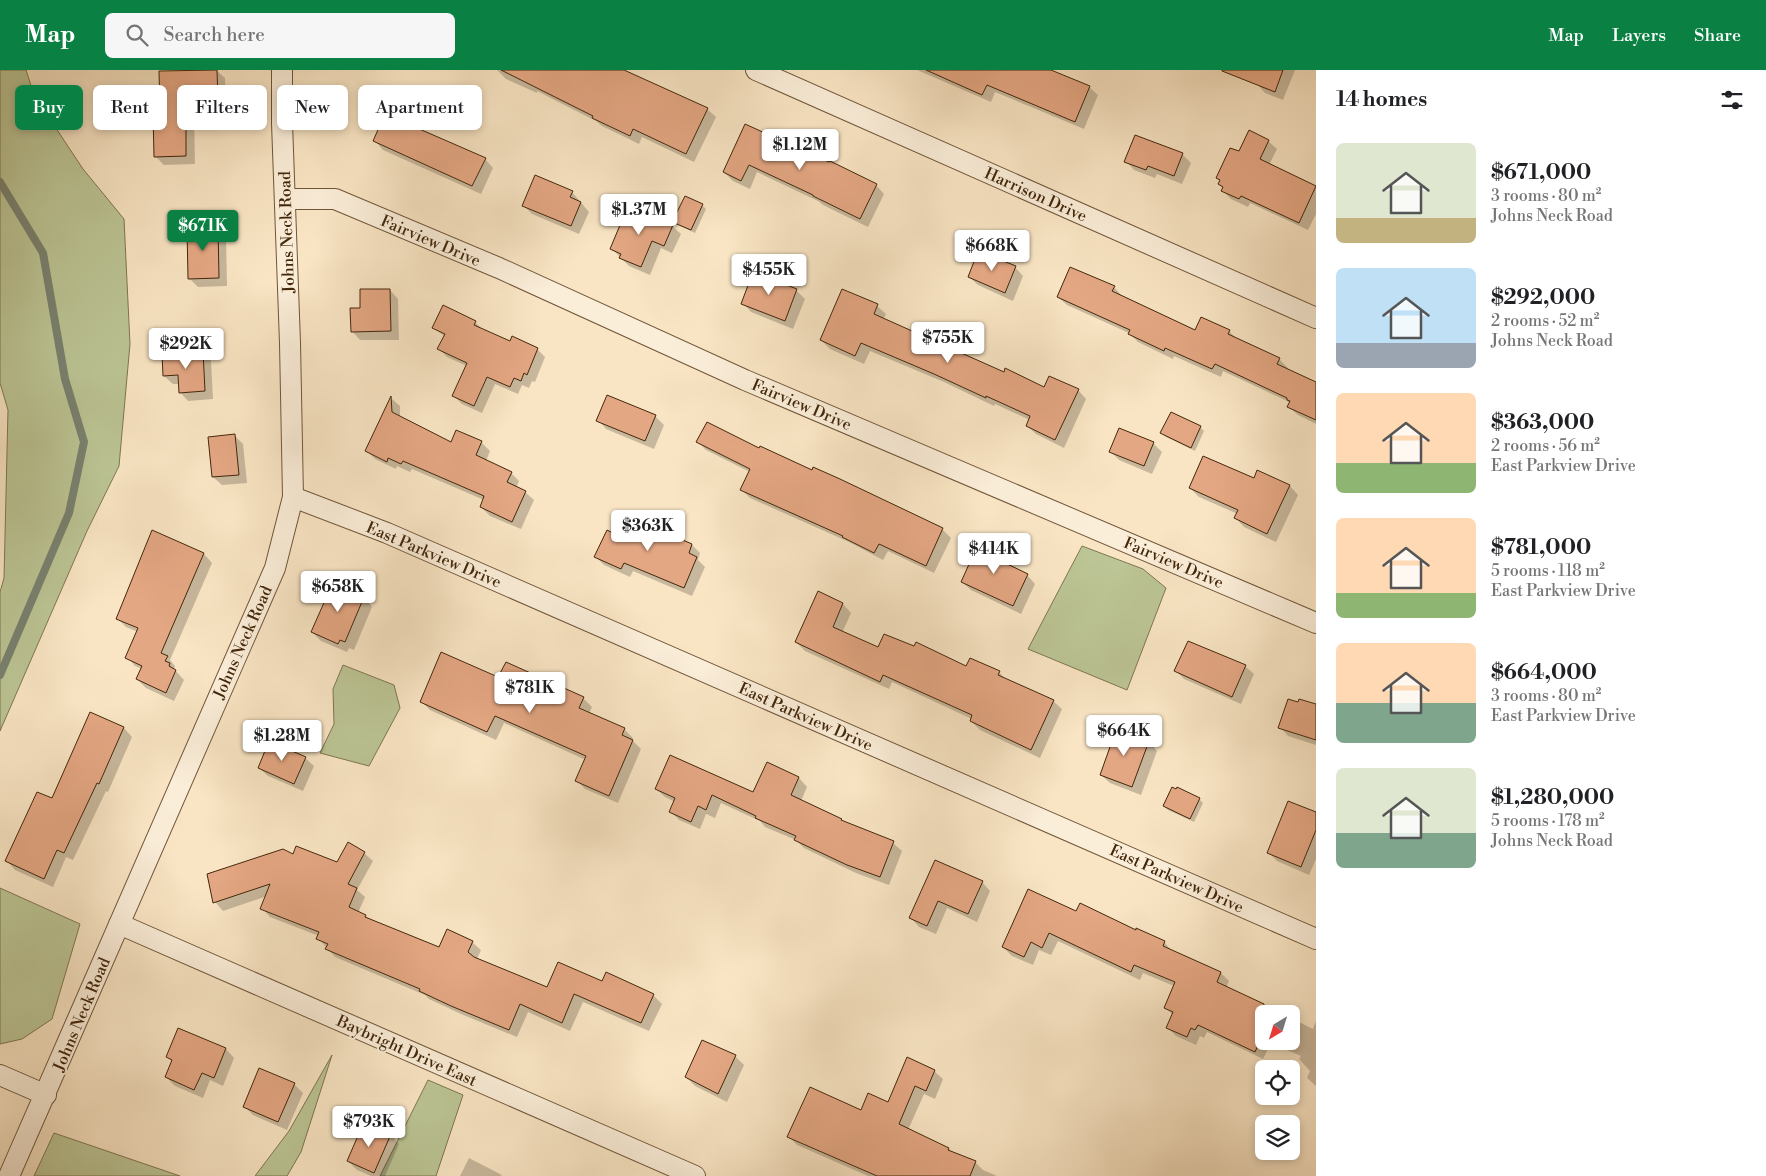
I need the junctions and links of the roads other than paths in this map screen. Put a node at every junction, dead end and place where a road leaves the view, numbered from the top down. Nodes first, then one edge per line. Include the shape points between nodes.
1 (282, 70) edge
2 (756, 70) edge
3 (286, 199) junction
4 (1316, 318) edge
5 (293, 497) junction
6 (1316, 623) edge
7 (119, 924) junction
8 (1316, 939) edge
9 (0, 1075) edge
10 (46, 1095) junction
11 (9, 1176) edge
12 (695, 1176) edge

1 - 3 street, Johns Neck Road
2 - 4 street, Harrison Drive
3 - 5 street, Johns Neck Road
3 - 6 street, Fairview Drive via 335,199 500,268 745,380
5 - 7 street, Johns Neck Road via 275,568
5 - 8 street, East Parkview Drive via 387,533
7 - 10 street, Johns Neck Road
7 - 12 street, Baybright Drive East
9 - 10 street
10 - 11 street, Johns Neck Road

